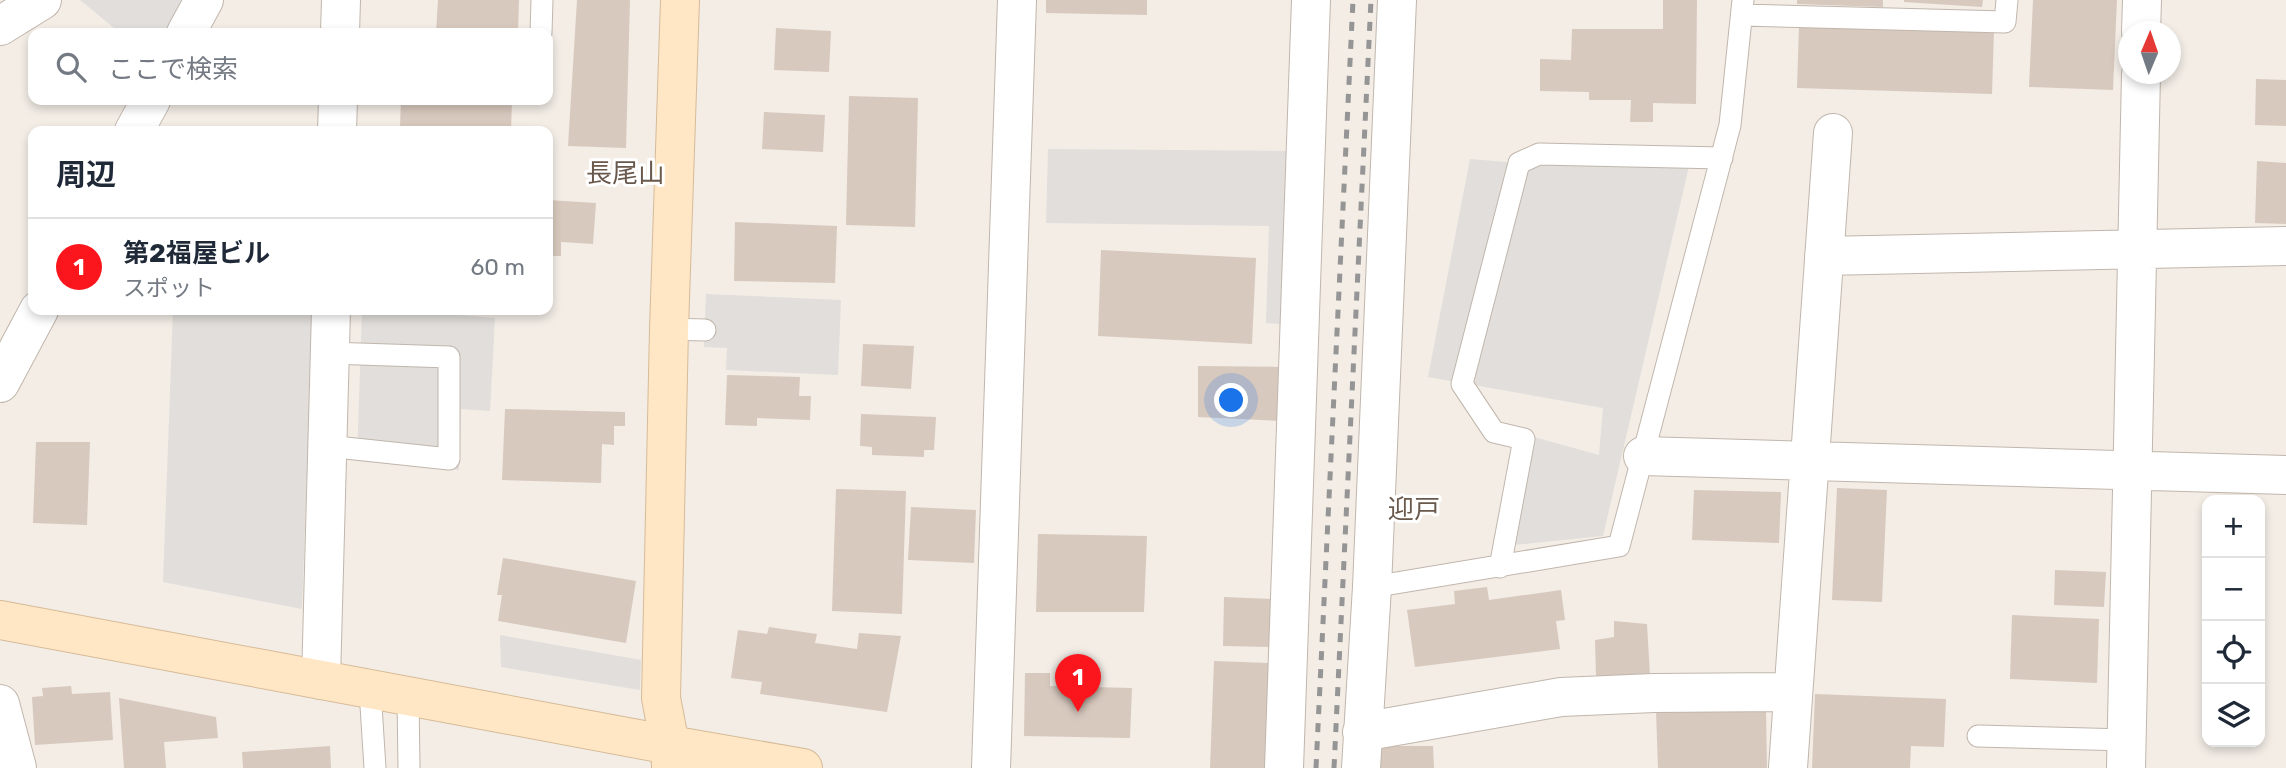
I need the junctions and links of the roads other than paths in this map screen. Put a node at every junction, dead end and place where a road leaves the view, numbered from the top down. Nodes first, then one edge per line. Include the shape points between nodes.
1 (42, 0) edge
2 (204, 0) edge
3 (341, 0) edge
4 (542, 0) edge
5 (680, 0) edge
6 (1017, 0) edge
7 (1311, 0) edge
8 (1397, 0) edge
9 (2007, 0) edge
10 (2142, 0) edge
11 (1743, 7) edge
12 (2141, 21) edge
13 (0, 26) edge
14 (189, 28) edge
15 (340, 28) edge
16 (541, 28) edge
17 (2141, 84) edge
18 (148, 105) edge
19 (338, 105) edge
20 (137, 126) edge
21 (337, 126) edge
22 (1833, 133) dead end
23 (1722, 158) junction
24 (2286, 246) edge
25 (2138, 248) junction
26 (1824, 256) junction
27 (36, 315) edge
28 (331, 315) edge
29 (330, 353) junction
30 (0, 383) edge
31 (327, 446) junction
32 (1643, 456) junction
33 (1811, 460) junction
34 (2133, 470) junction
35 (2286, 475) edge
36 (1500, 567) junction
37 (1372, 587) junction
38 (0, 620) edge
39 (321, 680) junction
40 (370, 690) junction
41 (1793, 692) junction
42 (408, 697) junction
43 (0, 704) edge
44 (1978, 736) dead end
45 (1361, 750) edge
46 (2126, 754) edge
47 (670, 757) edge
48 (17, 768) edge
49 (375, 768) edge
50 (409, 768) edge
51 (803, 768) edge
52 (991, 768) edge
53 (1284, 768) edge
54 (1788, 768) edge

1 - 13 street
2 - 14 street
3 - 15 street
4 - 16 lane
5 - 47 street via 687,329 662,698
6 - 52 street
7 - 53 street
8 - 37 street
9 - 11 lane via 2006,22
10 - 12 street
11 - 23 lane
17 - 25 street
18 - 20 street
19 - 21 street
22 - 26 street
23 - 32 lane
23 - 36 lane via 1539,154 1519,163 1462,384 1494,432 1524,439
24 - 25 street
25 - 26 street
25 - 34 street
26 - 33 street
27 - 30 street
28 - 29 street
29 - 31 street
29 - 31 lane via 449,357 449,459
31 - 39 street
32 - 33 street
32 - 36 lane via 1619,546
33 - 34 street
33 - 41 street
34 - 35 street
34 - 46 street
36 - 37 lane
37 - 45 street
38 - 39 street
39 - 40 street
40 - 42 street
40 - 49 lane
41 - 45 street via 1561,697
41 - 54 street
42 - 47 street
42 - 50 lane
43 - 48 street
44 - 46 lane
47 - 51 street

